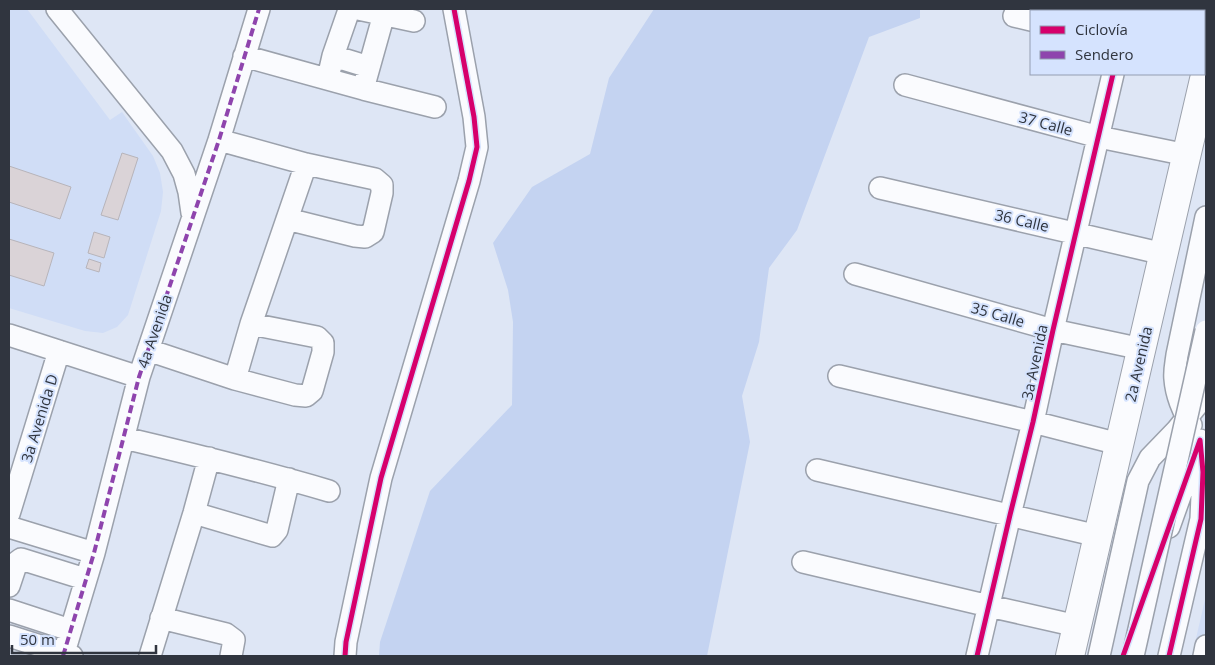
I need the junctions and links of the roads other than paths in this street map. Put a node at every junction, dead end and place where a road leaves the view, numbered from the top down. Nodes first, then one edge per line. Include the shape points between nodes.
1 (57, 9) edge
2 (259, 9) edge
3 (352, 9) edge
4 (358, 9) edge
5 (454, 9) edge
6 (384, 14) junction
7 (414, 22) dead end
8 (244, 56) junction
9 (333, 56) junction
10 (369, 67) junction
11 (1206, 71) edge
12 (1113, 75) edge
13 (328, 78) junction
14 (906, 85) dead end
15 (363, 89) junction
16 (435, 106) dead end
17 (1099, 137) junction
18 (219, 140) junction
19 (1187, 155) junction
20 (306, 164) junction
21 (880, 188) dead end
22 (193, 216) junction
23 (1206, 217) edge
24 (287, 218) junction
25 (1076, 233) junction
26 (1164, 254) junction
27 (856, 274) dead end
28 (251, 324) junction
29 (1053, 330) junction
30 (1206, 331) edge
31 (9, 335) edge
32 (1142, 349) junction
33 (148, 350) junction
34 (59, 351) junction
35 (839, 376) dead end
36 (139, 377) junction
37 (234, 379) junction
38 (1206, 394) edge
39 (1034, 422) junction
40 (1197, 427) edge
41 (124, 438) junction
42 (1119, 444) junction
43 (209, 458) junction
44 (817, 470) dead end
45 (289, 479) junction
46 (329, 491) dead end
47 (194, 513) junction
48 (9, 514) edge
49 (1010, 515) junction
50 (9, 527) edge
51 (1098, 536) junction
52 (94, 553) junction
53 (804, 562) dead end
54 (86, 580) junction
55 (9, 586) edge
56 (989, 606) junction
57 (9, 610) edge
58 (161, 618) junction
59 (1077, 626) junction
60 (70, 630) junction
61 (9, 636) edge
62 (1206, 646) edge
63 (66, 655) edge
64 (150, 656) edge
65 (231, 656) edge
66 (345, 656) edge
67 (977, 656) edge
68 (1070, 656) edge
69 (1099, 656) edge
70 (1123, 656) edge
71 (1133, 656) edge
72 (1169, 656) edge
73 (1204, 656) edge

1 - 22 street via 172,151 184,174
2 - 8 street, 4a Avenida
3 - 9 street
4 - 6 street
5 - 66 street via 477,147 381,478
6 - 7 street
6 - 10 street
8 - 13 street
8 - 18 street, 4a Avenida
9 - 10 street
9 - 13 street
10 - 15 street
11 - 19 main road, 2a Avenida
12 - 17 street, 3a Avenida
13 - 15 street
14 - 17 street, 37 Calle
15 - 16 street
17 - 19 street, 37 Calle
17 - 25 street, 3a Avenida
18 - 20 street
18 - 22 street, 4a Avenida
19 - 26 main road, 2a Avenida
20 - 24 street
20 - 24 street via 375,179 382,185 373,232 365,237 355,236
21 - 25 street, 36 Calle
22 - 33 street, 4a Avenida
23 - 40 street via 1175,378 1177,390
24 - 28 street
25 - 26 street, 36 Calle
25 - 29 street, 3a Avenida
26 - 32 main road, 2a Avenida
27 - 29 street, 35 Calle
28 - 37 street
28 - 37 street via 317,337 323,343 312,391 306,396 295,395
29 - 32 street, 35 Calle
29 - 39 street, 3a Avenida
30 - 71 street, bridge
31 - 34 street
32 - 42 main road, 2a Avenida
33 - 36 street, 4a Avenida
33 - 37 street
34 - 36 street
34 - 48 street, 3a Avenida D
35 - 39 street
36 - 41 street, 4a Avenida
38 - 40 street
39 - 42 street
39 - 49 street, 3a Avenida
40 - 69 street via 1177,430 1150,458 1138,481
40 - 70 street
40 - 72 street via 1203,472 1201,519
41 - 43 street
41 - 52 street, 4a Avenida
42 - 51 main road, 2a Avenida
43 - 45 street
43 - 47 street
44 - 49 street
45 - 46 street
45 - 47 street via 277,530 272,536
47 - 58 street
49 - 51 street
49 - 56 street, 3a Avenida
50 - 52 street
51 - 59 main road, 2a Avenida
52 - 54 street, 4a Avenida
53 - 56 street
54 - 55 street via 21,559
54 - 60 street, 4a Avenida
56 - 59 street
56 - 67 street, 3a Avenida
57 - 60 street
58 - 64 street
58 - 65 street via 226,634 234,640
59 - 68 main road, 2a Avenida
60 - 63 street, 4a Avenida
61 - 63 street
62 - 73 street

